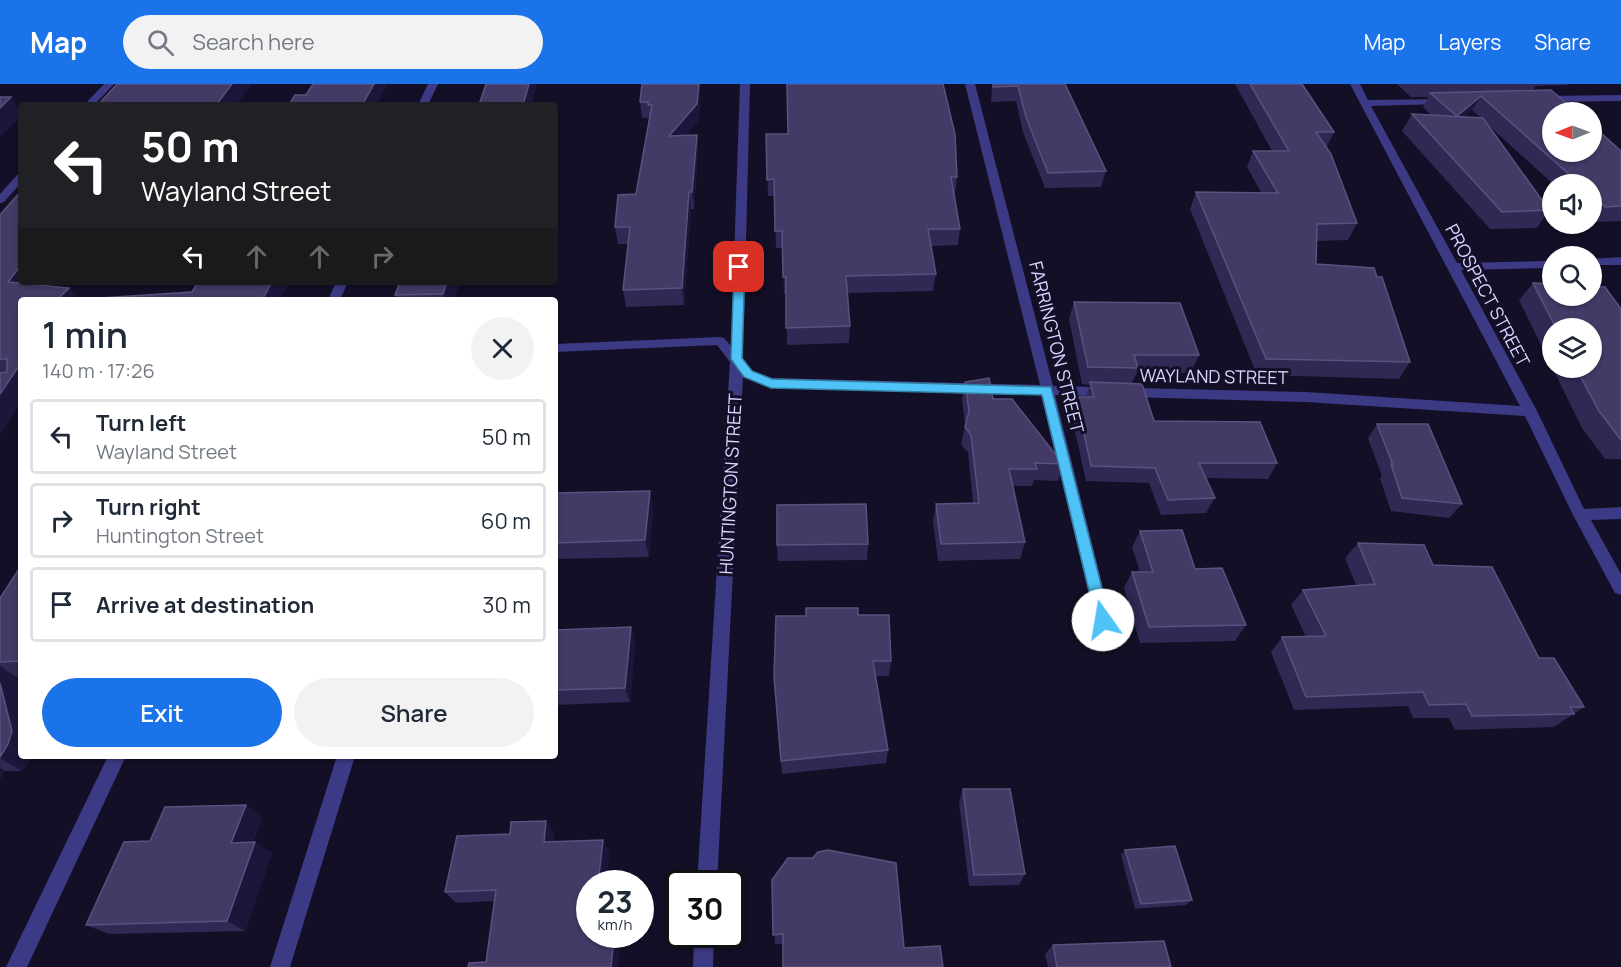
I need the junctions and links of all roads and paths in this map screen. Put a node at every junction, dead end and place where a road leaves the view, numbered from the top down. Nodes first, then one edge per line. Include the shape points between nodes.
1 (109, 84) edge
2 (433, 84) edge
3 (745, 84) edge
4 (970, 84) edge
5 (1355, 84) edge
6 (1621, 98) edge
7 (1528, 100) edge
8 (1458, 101) edge
9 (92, 102) edge
10 (424, 102) edge
11 (1365, 103) junction
12 (18, 180) edge
13 (0, 200) edge
14 (1621, 261) edge
15 (1602, 262) edge
16 (1542, 264) edge
17 (1453, 267) junction
18 (558, 348) edge
19 (736, 359) junction
20 (1047, 390) junction
21 (1530, 411) junction
22 (1621, 513) edge
23 (1580, 515) junction
24 (1621, 588) edge
25 (1103, 620) dead end
26 (116, 759) edge
27 (345, 759) edge
28 (708, 870) edge
29 (704, 948) edge
30 (16, 967) edge
31 (280, 967) edge
32 (703, 967) edge

1 - 9 street
2 - 10 street
3 - 19 street, HUNTINGTON STREET
4 - 20 street, FARRINGTON STREET
5 - 11 street, PROSPECT STREET
6 - 7 street
8 - 11 street
11 - 17 street, PROSPECT STREET
12 - 13 street
14 - 15 street
16 - 17 street
17 - 21 street, PROSPECT STREET
18 - 19 street, WAYLAND STREET via 720,341
19 - 20 street, WAYLAND STREET via 748,374 771,383
19 - 28 street, HUNTINGTON STREET
20 - 21 street, WAYLAND STREET via 1306,397
20 - 25 street, FARRINGTON STREET
21 - 23 street, PROSPECT STREET
22 - 23 street
23 - 24 street, PROSPECT STREET
26 - 30 street
27 - 31 street
29 - 32 street

